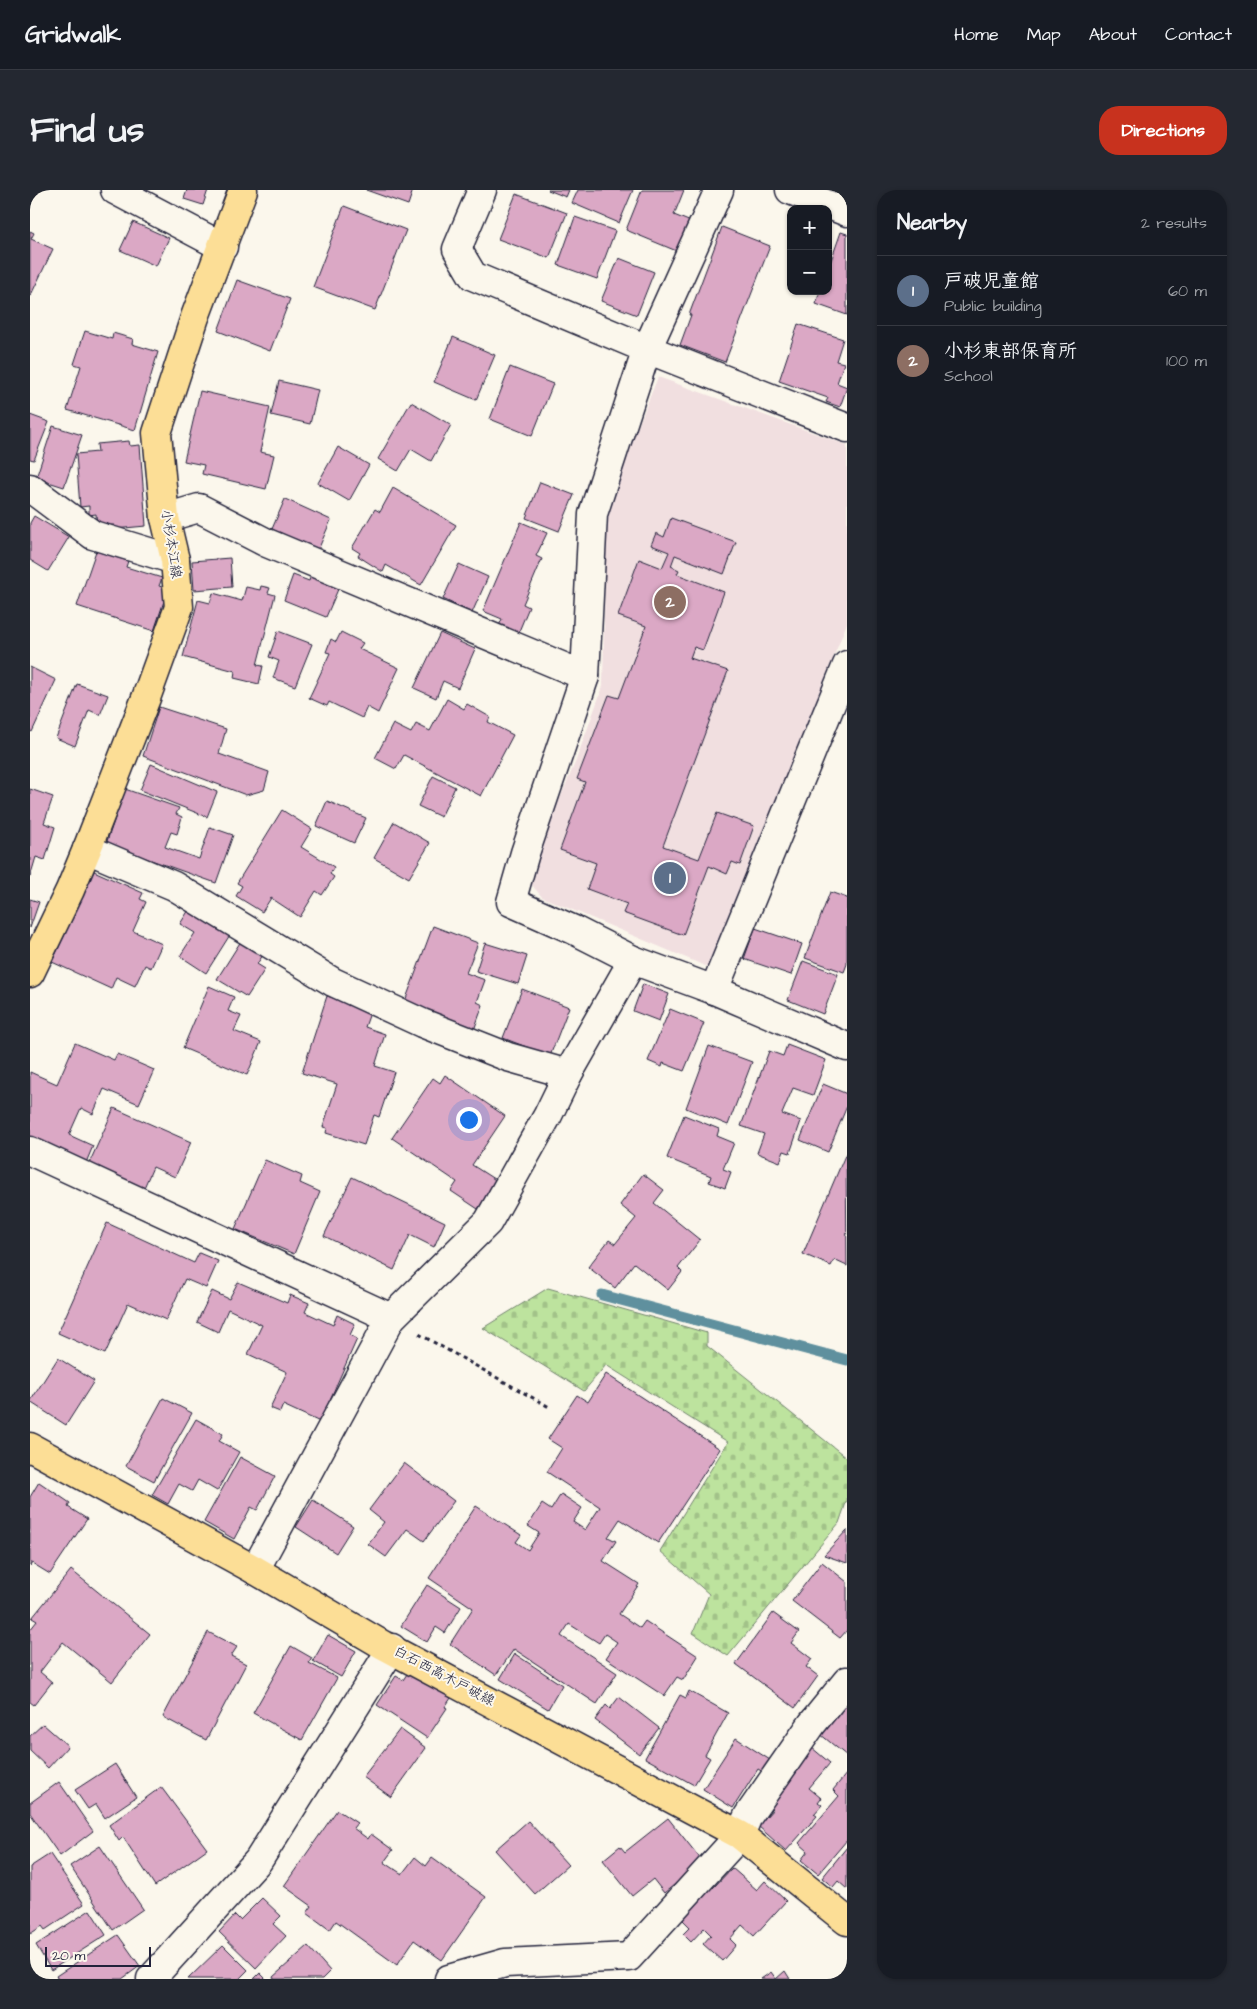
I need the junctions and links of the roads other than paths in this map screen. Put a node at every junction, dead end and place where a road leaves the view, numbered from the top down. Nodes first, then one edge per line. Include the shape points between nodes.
1 (115, 190) edge
2 (243, 190) edge
3 (482, 190) edge
4 (719, 190) edge
5 (790, 190) edge
6 (847, 212) edge
7 (223, 247) junction
8 (647, 349) junction
9 (847, 428) edge
10 (30, 488) edge
11 (166, 518) junction
12 (175, 560) junction
13 (847, 666) edge
14 (585, 676) junction
15 (87, 849) junction
16 (633, 960) junction
17 (30, 973) edge
18 (714, 990) junction
19 (847, 1047) edge
20 (568, 1074) junction
21 (30, 1151) edge
22 (390, 1318) junction
23 (30, 1447) edge
24 (255, 1570) junction
25 (392, 1648) junction
26 (847, 1681) edge
27 (740, 1835) junction
28 (847, 1921) edge
29 (151, 1979) edge
30 (450, 1979) edge

1 - 7 street
2 - 7 main road, 小杉本江線
3 - 8 street via 457,249 473,276
4 - 8 street
5 - 6 street
7 - 11 main road, 小杉本江線 via 195,317 157,433
8 - 9 street
8 - 14 street via 593,514
10 - 12 street via 93,535
11 - 12 main road, 小杉本江線
11 - 14 street via 199,508 267,543
12 - 15 main road, 小杉本江線 via 179,607
13 - 18 street
14 - 16 street via 511,902
15 - 17 main road, 小杉本江線
15 - 20 street via 174,886 333,982 422,1023 508,1056
16 - 18 street
16 - 20 street
18 - 19 street
20 - 22 street via 488,1222
21 - 22 street
22 - 24 street
23 - 24 main road, 白石西高木戸破線
24 - 25 main road, 白石西高木戸破線
25 - 27 main road, 白石西高木戸破線
25 - 29 street via 258,1861
26 - 27 street via 812,1724 748,1816
27 - 28 main road, 白石西高木戸破線
27 - 30 street via 629,1958 505,1963

